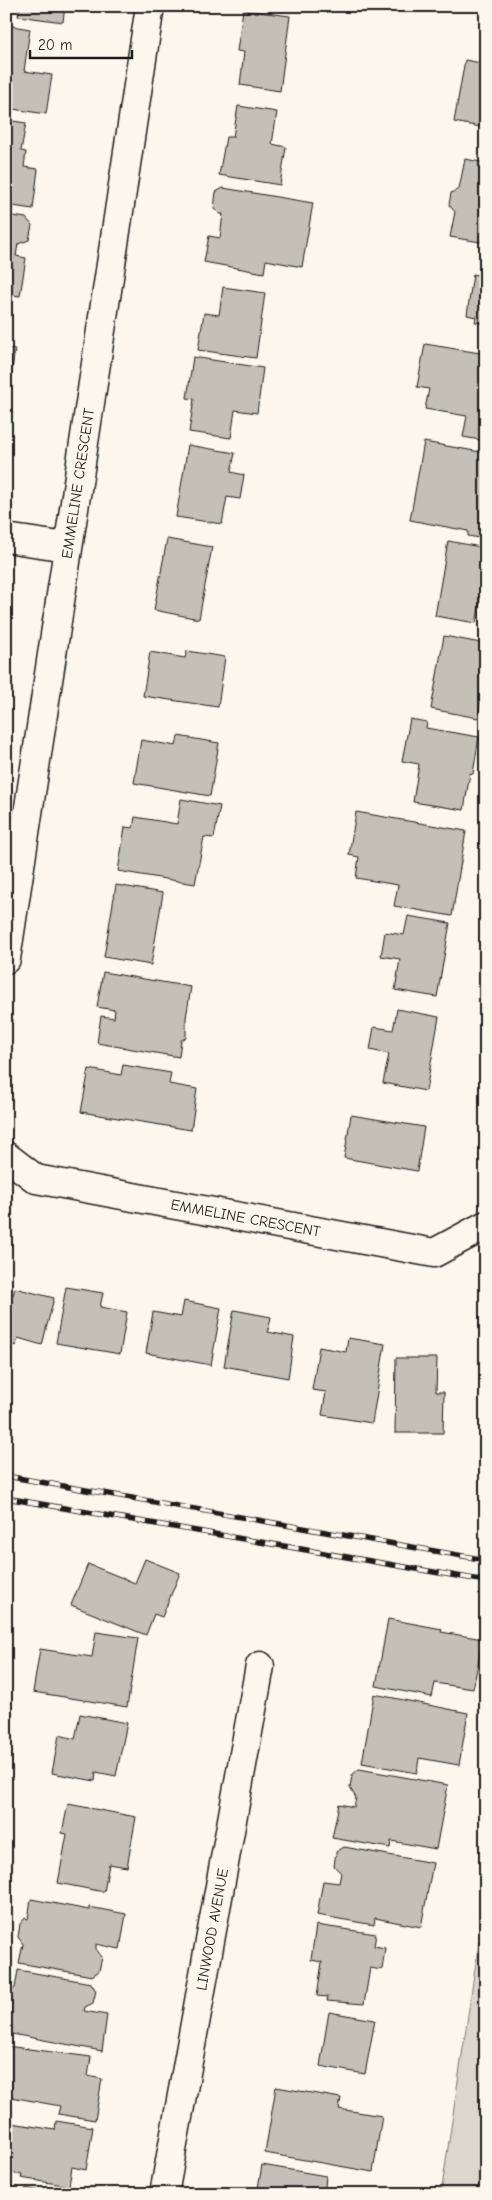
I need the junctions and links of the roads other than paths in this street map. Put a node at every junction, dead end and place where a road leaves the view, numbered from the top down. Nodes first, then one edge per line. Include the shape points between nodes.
1 (150, 6) edge
2 (6, 538) edge
3 (67, 547) junction
4 (6, 959) edge
5 (6, 1156) edge
6 (486, 1225) edge
7 (260, 1666) dead end
8 (164, 2194) edge

1 - 3 street, EMMELINE CRESCENT
2 - 3 street
3 - 4 street, EMMELINE CRESCENT
5 - 6 street, EMMELINE CRESCENT via 36,1179 434,1253
7 - 8 street, LINWOOD AVENUE

